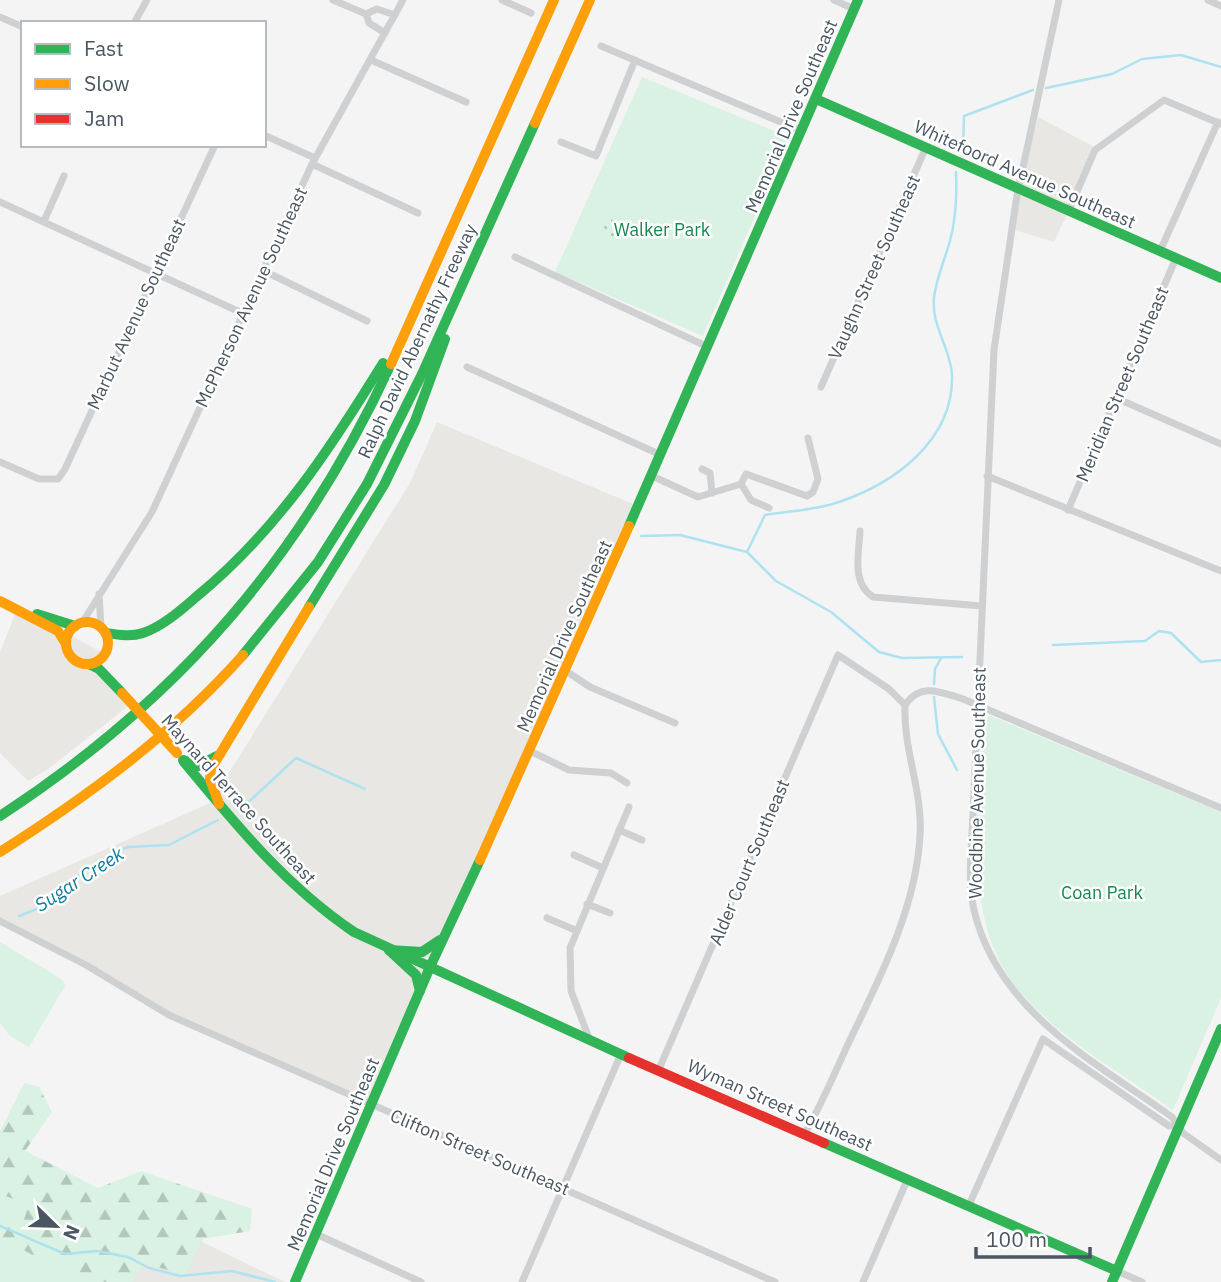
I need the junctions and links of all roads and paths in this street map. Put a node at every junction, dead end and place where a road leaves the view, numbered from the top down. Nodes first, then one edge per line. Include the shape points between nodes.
1 (146, 0) edge
2 (333, 0) edge
3 (403, 0) edge
4 (502, 0) edge
5 (554, 0) edge
6 (590, 0) edge
7 (834, 0) edge
8 (1059, 0) edge
9 (1208, 0) edge
10 (856, 4) edge
11 (1221, 6) edge
12 (531, 13) dead end
13 (366, 14) junction
14 (395, 15) junction
15 (0, 17) edge
16 (135, 21) edge
17 (21, 26) edge
18 (385, 33) junction
19 (601, 46) dead end
20 (371, 60) junction
21 (635, 60) junction
22 (816, 99) junction
23 (466, 102) dead end
24 (1219, 123) edge
25 (802, 131) junction
26 (266, 136) edge
27 (561, 142) dead end
28 (214, 147) edge
29 (926, 147) junction
30 (314, 161) junction
31 (64, 176) dead end
32 (1019, 188) junction
33 (0, 202) edge
34 (1069, 210) junction
35 (418, 213) dead end
36 (44, 221) junction
37 (1160, 251) junction
38 (476, 253) junction
39 (515, 257) dead end
40 (1176, 258) junction
41 (261, 270) junction
42 (155, 271) junction
43 (1221, 278) edge
44 (420, 300) junction
45 (243, 313) junction
46 (367, 321) dead end
47 (708, 347) junction
48 (467, 367) dead end
49 (821, 387) dead end
50 (1116, 398) junction
51 (808, 438) dead end
52 (1221, 444) edge
53 (661, 455) junction
54 (0, 462) edge
55 (702, 470) dead end
56 (652, 476) junction
57 (987, 476) junction
58 (741, 484) junction
59 (712, 493) junction
60 (769, 508) dead end
61 (1069, 510) junction
62 (860, 531) dead end
63 (1221, 571) edge
64 (99, 594) junction
65 (0, 601) edge
66 (982, 606) junction
67 (23, 610) junction
68 (79, 625) junction
69 (103, 631) junction
70 (66, 644) junction
71 (106, 653) junction
72 (89, 664) junction
73 (566, 671) junction
74 (109, 678) junction
75 (905, 705) junction
76 (979, 705) junction
77 (675, 723) dead end
78 (222, 750) junction
79 (530, 751) junction
80 (180, 757) junction
81 (627, 783) dead end
82 (219, 804) junction
83 (629, 807) dead end
84 (1221, 808) edge
85 (0, 816) edge
86 (620, 830) junction
87 (642, 840) dead end
88 (0, 852) edge
89 (574, 855) dead end
90 (603, 868) junction
91 (587, 904) junction
92 (610, 913) dead end
93 (547, 918) dead end
94 (0, 921) edge
95 (575, 930) junction
96 (446, 932) junction
97 (389, 950) junction
98 (430, 967) junction
99 (420, 991) junction
100 (1221, 1029) edge
101 (589, 1038) junction
102 (621, 1054) junction
103 (659, 1069) junction
104 (371, 1105) junction
105 (1179, 1126) junction
106 (805, 1133) junction
107 (1221, 1160) edge
108 (908, 1178) junction
109 (564, 1187) junction
110 (969, 1205) junction
111 (316, 1234) junction
112 (1117, 1271) junction
113 (295, 1282) edge
114 (421, 1282) edge
115 (522, 1282) edge
116 (775, 1282) edge
117 (863, 1282) edge
118 (1112, 1282) edge
119 (1142, 1282) edge

1 - 16 street
2 - 13 street
3 - 14 street, McPherson Avenue Southeast
4 - 12 street
5 - 44 main road, Ralph David Abernathy Freeway
6 - 38 main road, Ralph David Abernathy Freeway
7 - 10 street
8 - 32 street, Woodbine Avenue Southeast
9 - 11 street
10 - 22 main road, Memorial Drive Southeast
13 - 14 street via 377,9
13 - 18 street via 369,23
14 - 18 street, McPherson Avenue Southeast
15 - 17 street
18 - 20 street, McPherson Avenue Southeast
19 - 21 street
20 - 23 street
20 - 30 street, McPherson Avenue Southeast
21 - 25 street
21 - 27 street via 596,156
22 - 25 main road, Memorial Drive Southeast
22 - 29 main road, Whitefoord Avenue Southeast
24 - 34 street via 1164,100 1095,150
24 - 37 street
25 - 47 main road, Memorial Drive Southeast
26 - 30 street
28 - 42 street, Marbut Avenue Southeast
29 - 32 main road, Whitefoord Avenue Southeast
29 - 49 street, Vaughn Street Southeast
30 - 35 street
30 - 41 street, McPherson Avenue Southeast
31 - 36 street
32 - 34 main road, Whitefoord Avenue Southeast
32 - 57 street, Woodbine Avenue Southeast via 994,349
33 - 36 street
34 - 37 main road, Whitefoord Avenue Southeast
36 - 42 street
37 - 40 main road, Whitefoord Avenue Southeast
38 - 78 main road via 421,407 396,461
38 - 88 main road, Ralph David Abernathy Freeway via 376,468 332,541 265,630 122,768
39 - 47 street
40 - 43 main road, Whitefoord Avenue Southeast
40 - 50 street, Meridian Street Southeast
41 - 45 street, McPherson Avenue Southeast
41 - 46 street
42 - 45 street
42 - 54 street, Marbut Avenue Southeast via 65,469 55,481
44 - 69 main road via 333,444 251,551 146,634 126,637
44 - 85 main road, Ralph David Abernathy Freeway via 340,464 286,548 231,620 128,724 79,765
45 - 64 street, McPherson Avenue Southeast via 152,512
47 - 53 main road, Memorial Drive Southeast
48 - 53 street
50 - 52 street
50 - 61 street, Meridian Street Southeast
51 - 58 street via 818,479 813,492 800,495 746,474
53 - 56 main road, Memorial Drive Southeast
55 - 59 street via 710,473
56 - 59 street via 698,497
56 - 73 main road, Memorial Drive Southeast
57 - 61 street
57 - 66 street, Woodbine Avenue Southeast
58 - 59 street
58 - 60 street via 751,500
61 - 63 street
62 - 66 street via 859,580 873,597
64 - 68 street, McPherson Avenue Southeast
64 - 69 street
65 - 67 main road
66 - 76 street, Woodbine Avenue Southeast
67 - 68 main road
67 - 70 main road via 58,631
68 - 69 main road
68 - 70 main road
69 - 71 main road
70 - 72 main road via 76,661
71 - 72 main road
71 - 74 main road
72 - 74 main road, Maynard Terrace Southeast
73 - 77 street via 590,687
73 - 79 main road, Memorial Drive Southeast
74 - 80 main road, Maynard Terrace Southeast, bridge
75 - 76 street via 914,693 930,690
75 - 103 street, Alder Court Southeast via 890,689 838,655
75 - 106 street via 905,736 921,819 914,876 879,978
76 - 84 street
76 - 105 street, Woodbine Avenue Southeast via 971,882 974,909 1002,976 1048,1029
78 - 80 main road via 198,766
78 - 82 main road via 210,779
79 - 81 street via 569,769 611,773
79 - 96 main road, Memorial Drive Southeast
80 - 82 main road, Maynard Terrace Southeast
82 - 97 main road, Maynard Terrace Southeast via 274,868 318,909
83 - 86 street
86 - 87 street
86 - 90 street
89 - 90 street
90 - 91 street
91 - 92 street
91 - 95 street
93 - 95 street
94 - 104 street, Clifton Street Southeast via 169,1015
95 - 101 street via 570,984
96 - 97 main road via 425,953
96 - 98 main road, Memorial Drive Southeast
97 - 98 main road, Maynard Terrace Southeast
97 - 99 main road via 416,975
98 - 99 main road, Memorial Drive Southeast
98 - 101 main road, Wyman Street Southeast
99 - 104 main road, Memorial Drive Southeast
100 - 105 main road
101 - 102 main road, Wyman Street Southeast
102 - 103 main road, Wyman Street Southeast
102 - 109 street
103 - 106 main road, Wyman Street Southeast
104 - 109 street, Clifton Street Southeast
104 - 111 main road, Memorial Drive Southeast
105 - 107 street, Woodbine Avenue Southeast
105 - 110 street via 1169,1126 1043,1039
105 - 112 main road
106 - 108 main road, Wyman Street Southeast
108 - 110 main road, Wyman Street Southeast
108 - 117 street
109 - 115 street
109 - 116 street, Clifton Street Southeast
110 - 112 main road, Wyman Street Southeast
111 - 113 main road, Memorial Drive Southeast
111 - 114 street
112 - 118 main road
112 - 119 street

